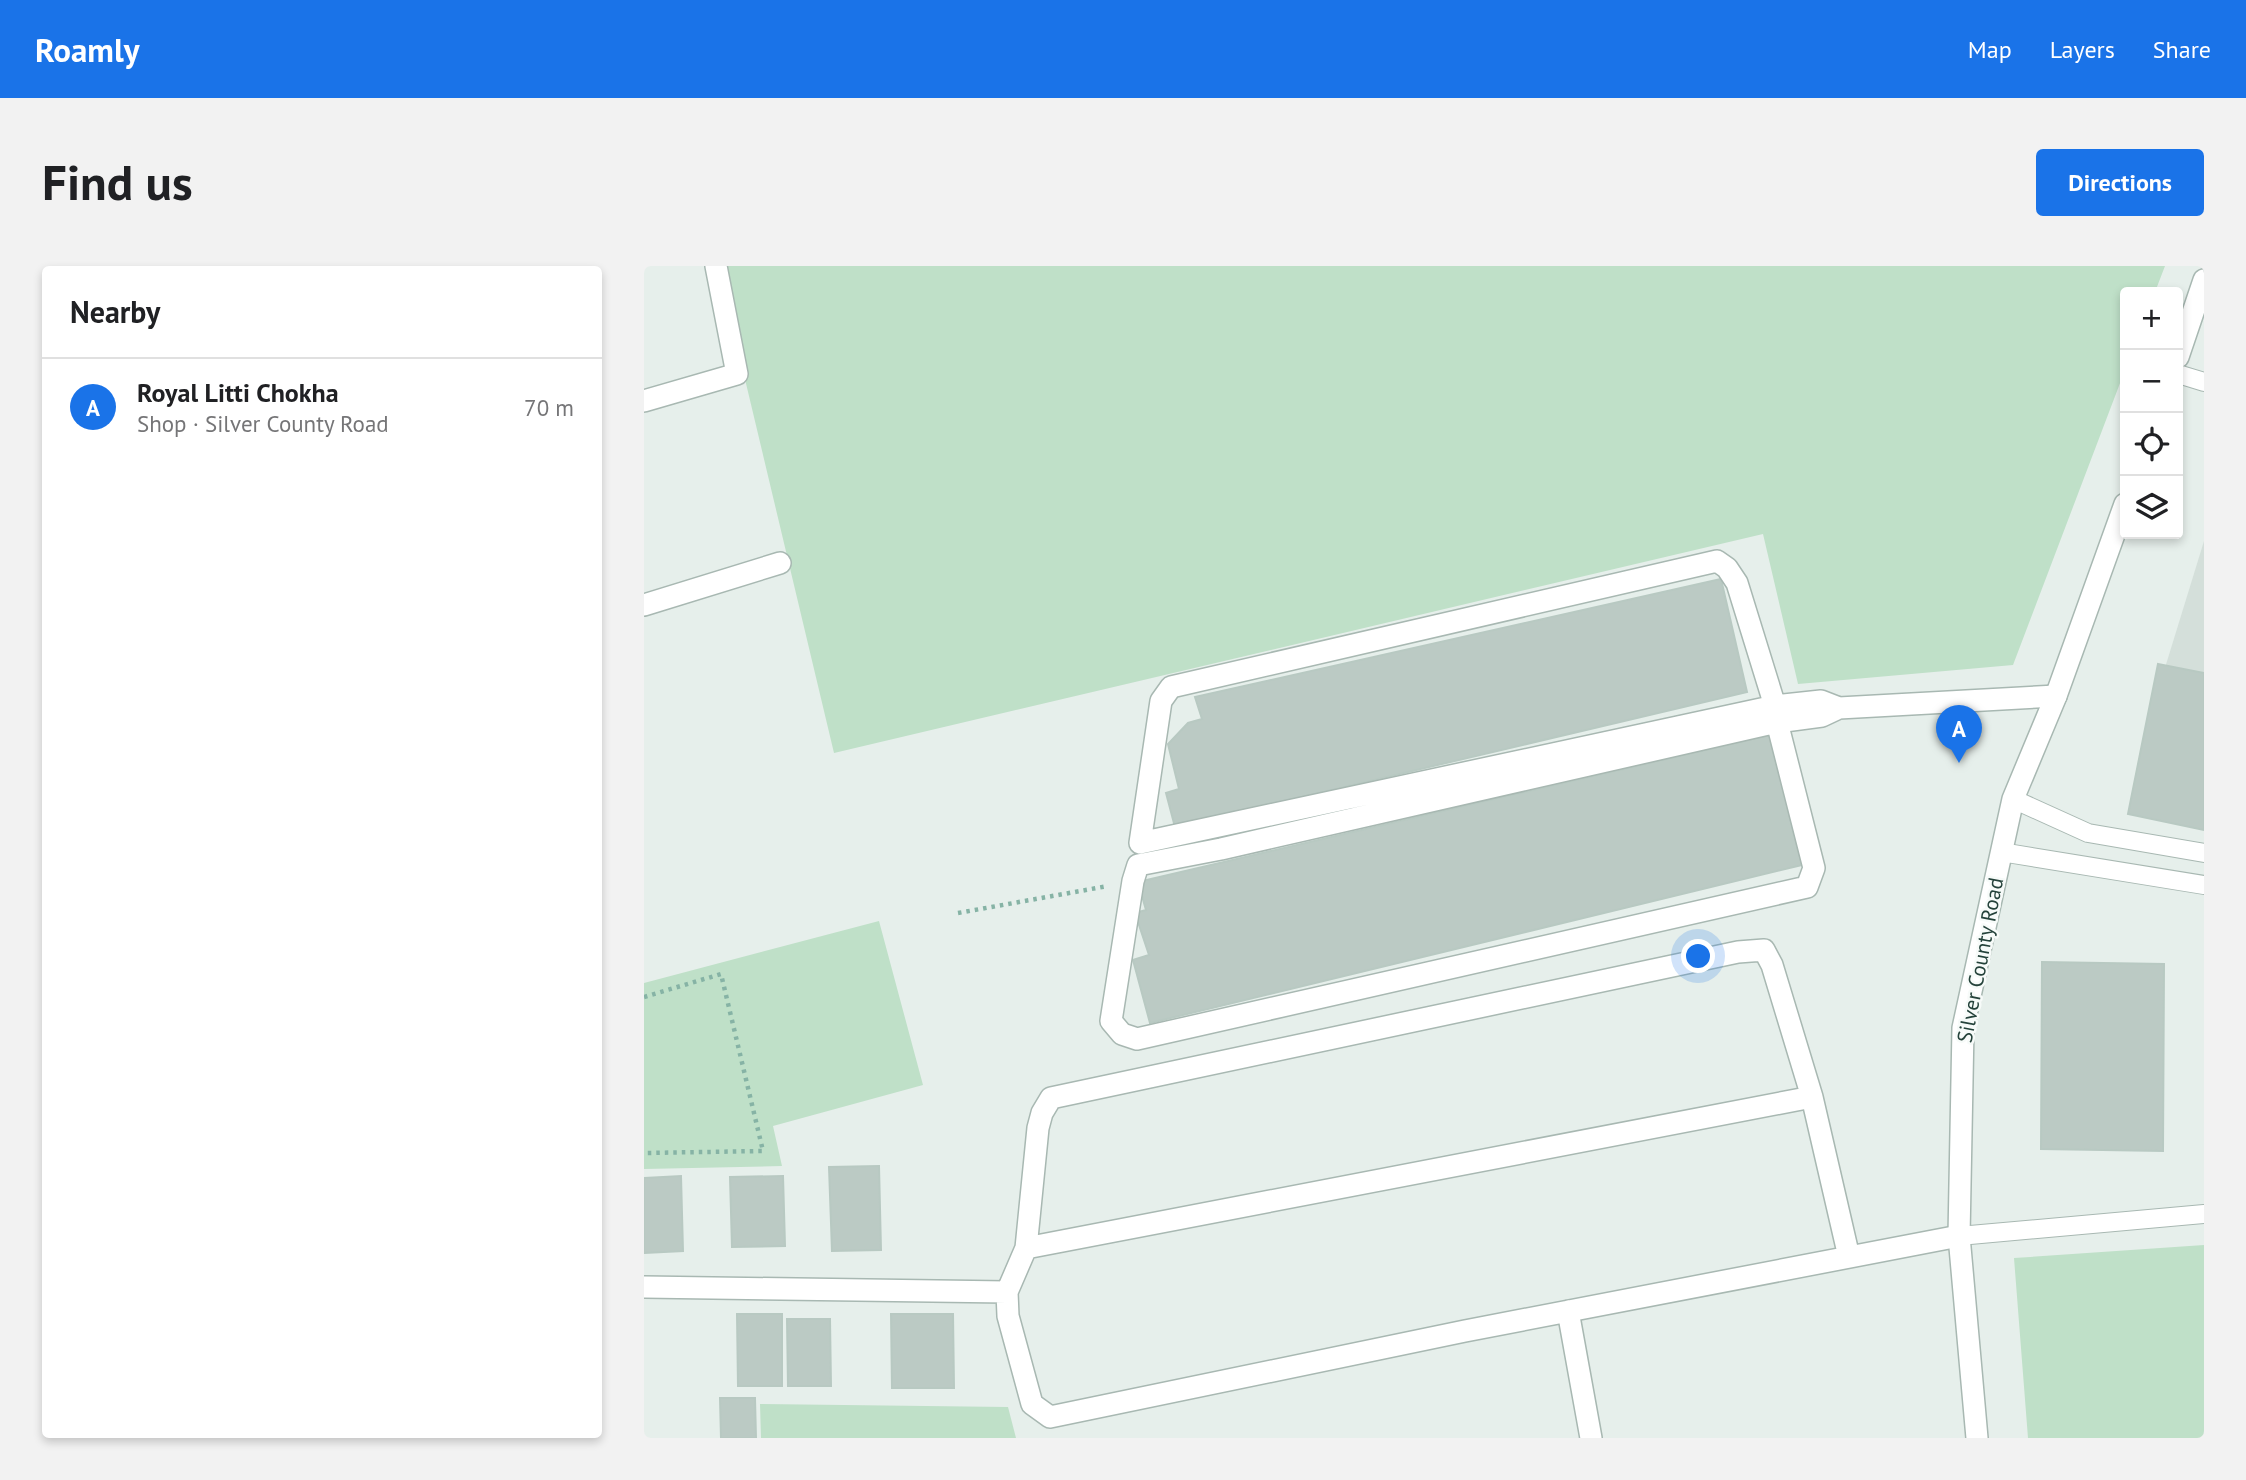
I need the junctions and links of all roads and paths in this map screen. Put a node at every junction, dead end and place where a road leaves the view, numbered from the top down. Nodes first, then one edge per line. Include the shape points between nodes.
1 (716, 266) edge
2 (2204, 281) edge
3 (2180, 350) edge
4 (2183, 376) edge
5 (2204, 382) edge
6 (644, 401) edge
7 (2120, 518) edge
8 (780, 563) dead end
9 (644, 605) edge
10 (2056, 696) junction
11 (1776, 714) junction
12 (2013, 799) junction
13 (2001, 852) junction
14 (2204, 853) edge
15 (1133, 881) junction
16 (2204, 885) edge
17 (958, 913) dead end
18 (644, 997) edge
19 (1812, 1097) junction
20 (644, 1153) edge
21 (2204, 1214) edge
22 (1959, 1236) junction
23 (1026, 1248) junction
24 (1849, 1257) junction
25 (644, 1287) edge
26 (1007, 1292) junction
27 (1568, 1311) junction
28 (1591, 1438) edge
29 (1977, 1438) edge

1 - 6 street via 737,374
2 - 3 street
4 - 5 lane
7 - 10 street, Silver County Road
8 - 9 street
10 - 11 street via 1839,708 1821,701
10 - 12 street, Silver County Road
11 - 11 street via 1613,741 1140,843 1161,701 1171,687 1717,561 1737,583
11 - 15 street via 1222,849 1139,865
11 - 15 street via 1814,868 1807,887 1137,1039 1122,1034 1111,1021
12 - 13 street, Silver County Road
12 - 14 lane via 2088,833
13 - 16 lane
13 - 22 street, Silver County Road via 1963,1028
15 - 17 path
18 - 20 path via 720,974 763,1151
19 - 23 street
19 - 23 street via 1772,965 1764,950 1738,952 1051,1098 1038,1128
19 - 24 street
21 - 22 lane
22 - 24 street
22 - 29 street, Silver County Road
23 - 26 street
24 - 27 street
25 - 26 street
26 - 27 street via 1008,1316 1032,1404 1050,1417
27 - 28 street

